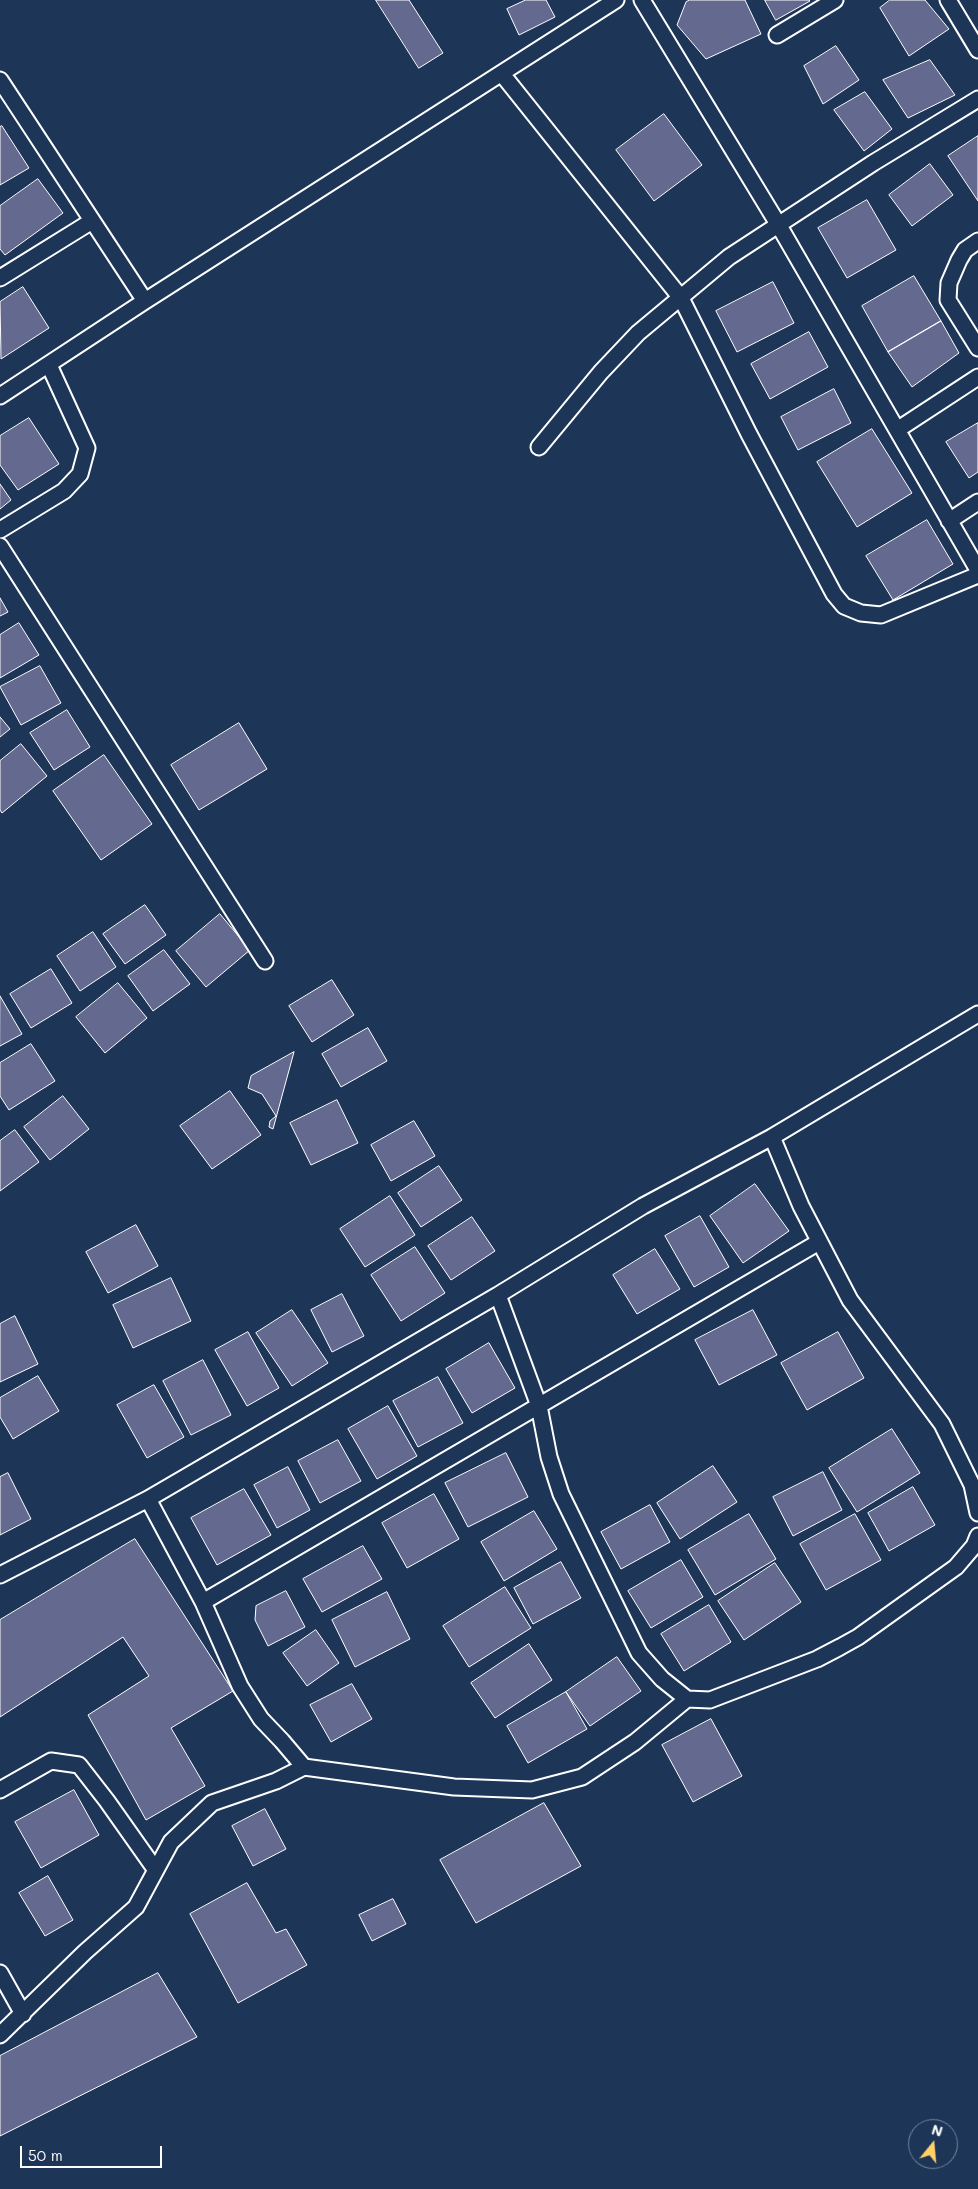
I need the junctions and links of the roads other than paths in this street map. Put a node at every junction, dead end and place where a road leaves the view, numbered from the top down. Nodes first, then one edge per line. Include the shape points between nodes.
1 (616, 0) edge
2 (642, 0) edge
3 (835, 0) edge
4 (948, 0) edge
5 (777, 35) dead end
6 (978, 50) edge
7 (502, 74) junction
8 (0, 81) edge
9 (978, 99) edge
10 (92, 221) junction
11 (778, 224) junction
12 (978, 241) edge
13 (0, 278) edge
14 (681, 298) junction
15 (145, 301) junction
16 (978, 348) edge
17 (48, 366) junction
18 (978, 377) edge
19 (0, 396) edge
20 (897, 430) junction
21 (539, 447) dead end
22 (978, 502) edge
23 (949, 521) junction
24 (0, 530) edge
25 (0, 546) edge
26 (978, 570) edge
27 (978, 575) edge
28 (265, 961) dead end
29 (978, 1014) edge
30 (772, 1137) junction
31 (819, 1242) junction
32 (498, 1295) junction
33 (539, 1406) junction
34 (148, 1499) junction
35 (978, 1513) edge
36 (978, 1536) edge
37 (0, 1575) edge
38 (203, 1602) junction
39 (688, 1699) junction
40 (304, 1768) junction
41 (0, 1790) edge
42 (155, 1869) junction
43 (0, 1973) edge
44 (23, 2014) junction
45 (0, 2035) edge

1 - 7 street
2 - 11 street
3 - 5 street
4 - 6 street
7 - 14 street
7 - 15 street
8 - 10 street
9 - 11 street
10 - 13 street
10 - 15 street
11 - 14 street via 729,257
11 - 20 street
12 - 16 street via 965,250 959,260 949,283 948,300
14 - 21 street via 638,332
14 - 27 street via 749,434 834,594 844,606 861,613 881,615
15 - 17 street
17 - 19 street
17 - 24 street via 87,448 80,474 64,491
18 - 20 street
20 - 23 street
22 - 23 street
23 - 26 street
25 - 28 street
29 - 30 street
30 - 31 street
30 - 32 street via 643,1206
31 - 33 street
31 - 35 street via 850,1300 942,1424 972,1486
32 - 33 street
32 - 34 street
33 - 38 street
33 - 39 street via 549,1457 561,1494 640,1653 662,1679
34 - 37 street
34 - 38 street
36 - 39 street via 974,1546 956,1567 858,1637 817,1659 710,1700
38 - 40 street via 240,1686 261,1719
39 - 40 street via 635,1742 582,1777 532,1790 454,1787
40 - 42 street via 212,1803 171,1842
41 - 42 street via 52,1761 79,1765
42 - 44 street via 136,1907
43 - 44 street
44 - 45 street

